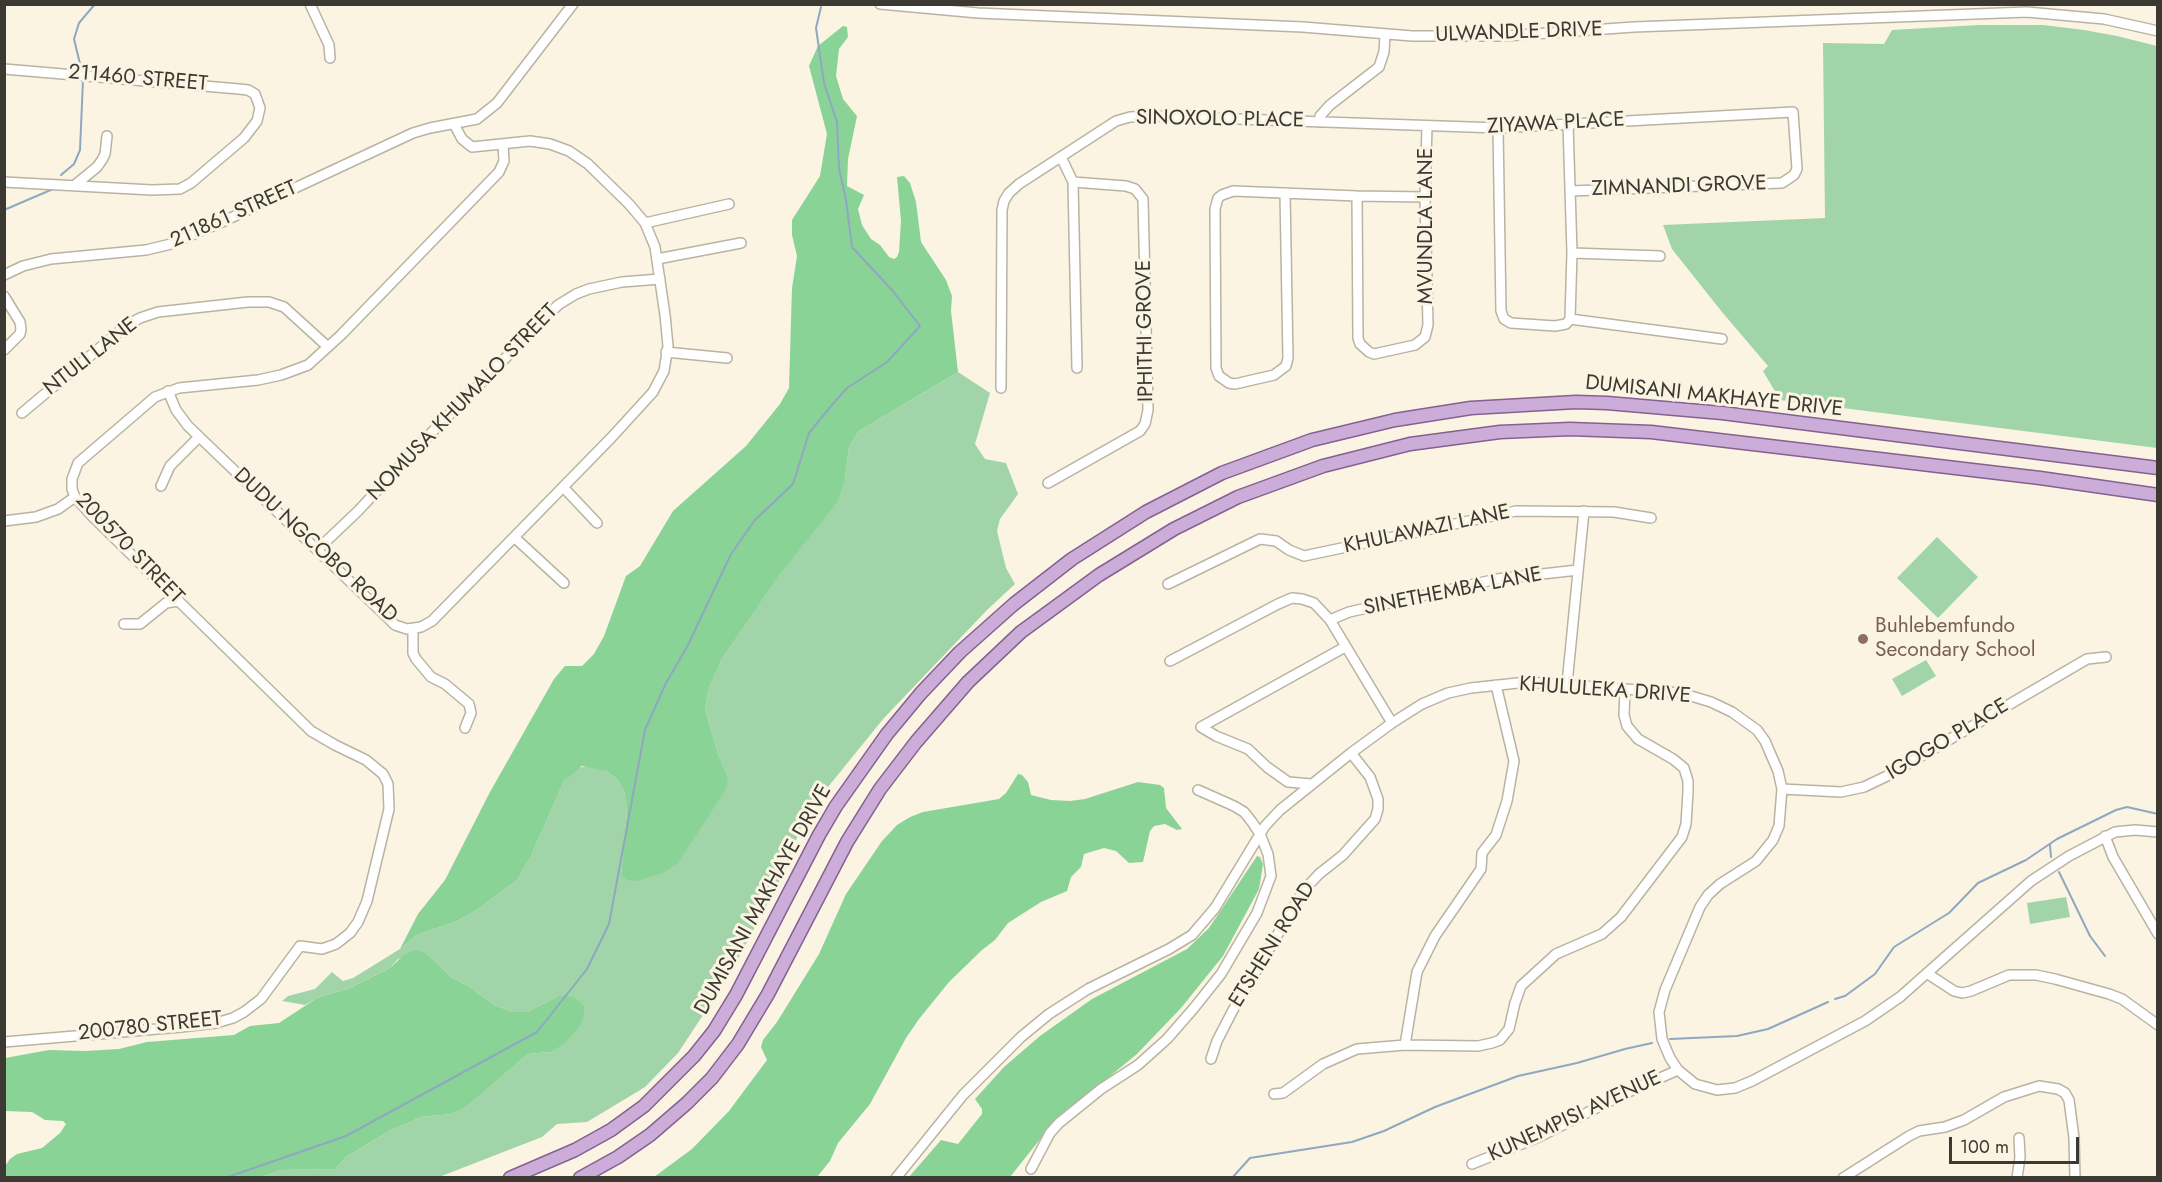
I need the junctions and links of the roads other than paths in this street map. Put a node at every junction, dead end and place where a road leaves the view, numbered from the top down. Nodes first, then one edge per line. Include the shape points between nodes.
1 (310, 4) edge
2 (573, 4) edge
3 (880, 4) edge
4 (2157, 32) edge
5 (1385, 35) junction
6 (330, 58) dead end
7 (4, 69) edge
8 (1793, 112) joint
9 (1320, 122) junction
10 (454, 124) junction
11 (1568, 124) junction
12 (1427, 126) junction
13 (1498, 128) junction
14 (107, 136) dead end
15 (503, 144) junction
16 (1061, 157) junction
17 (4, 182) edge
18 (1073, 182) junction
19 (75, 185) junction
20 (1570, 191) junction
21 (1285, 193) junction
22 (1357, 196) junction
23 (1425, 197) junction
24 (729, 204) dead end
25 (645, 223) junction
26 (741, 243) dead end
27 (1572, 253) junction
28 (1660, 256) dead end
29 (657, 259) junction
30 (4, 275) edge
31 (660, 279) junction
32 (4, 296) edge
33 (1570, 319) junction
34 (1722, 339) dead end
35 (327, 347) junction
36 (4, 350) edge
37 (666, 352) junction
38 (727, 358) dead end
39 (1077, 368) dead end
40 (1001, 388) dead end
41 (168, 391) junction
42 (22, 413) dead end
43 (199, 436) junction
44 (2157, 468) edge
45 (1048, 483) dead end
46 (161, 486) dead end
47 (563, 487) junction
48 (2157, 495) edge
49 (75, 497) junction
50 (1584, 511) junction
51 (1651, 518) dead end
52 (4, 521) edge
53 (597, 523) dead end
54 (514, 537) junction
55 (317, 550) junction
56 (1578, 570) junction
57 (564, 583) dead end
58 (1168, 584) dead end
59 (178, 601) junction
60 (1330, 620) junction
61 (124, 624) dead end
62 (413, 629) junction
63 (1345, 647) junction
64 (2106, 657) dead end
65 (1170, 660) dead end
66 (1567, 684) junction
67 (1496, 685) junction
68 (1625, 689) junction
69 (1392, 723) junction
70 (465, 728) dead end
71 (1351, 753) junction
72 (1311, 784) junction
73 (1782, 789) junction
74 (1198, 790) dead end
75 (2157, 832) edge
76 (1260, 834) junction
77 (2105, 836) junction
78 (2157, 933) edge
79 (300, 946) joint
80 (1928, 974) junction
81 (2157, 1025) edge
82 (4, 1042) edge
83 (1405, 1044) junction
84 (1211, 1059) dead end
85 (1678, 1070) junction
86 (1274, 1094) dead end
87 (2019, 1138) dead end
88 (1472, 1164) dead end
89 (1031, 1169) dead end
90 (510, 1178) edge
91 (580, 1178) edge
92 (896, 1178) edge
93 (1843, 1178) edge
94 (2017, 1178) edge
95 (2075, 1178) edge

1 - 6 street via 329,45
2 - 10 street via 490,109 477,119
3 - 5 street, ULWANDLE DRIVE
4 - 5 street, ULWANDLE DRIVE via 2104,19 2027,12 1634,27 1466,38
5 - 9 street, SINOXOLO PLACE via 1379,67 1330,105 1320,116
7 - 19 street, 211460 STREET via 239,89 255,94 260,108 257,122 244,138 186,187 152,190
8 - 11 street, ZIYAWA PLACE
8 - 20 street, ZIMNANDI GROVE via 1797,169 1782,183
9 - 12 street, ZIYAWA PLACE
9 - 16 street, SINOXOLO PLACE via 1130,117 1109,124
10 - 15 street, DUDU NGCOBO ROAD via 472,147
10 - 30 street, 211861 STREET via 413,133 171,244 51,259
11 - 13 street, ZIYAWA PLACE
11 - 20 street
12 - 13 street, ZIYAWA PLACE
12 - 23 street, MVUNDLA LANE
13 - 33 street via 1504,319 1523,325 1555,326
14 - 19 street via 102,160
15 - 25 street, DUDU NGCOBO ROAD via 539,142 575,154 616,190
15 - 35 street, 200570 STREET via 504,161 499,172
16 - 18 street
16 - 40 street, SINOXOLO PLACE via 1019,184 1004,201
17 - 19 street
18 - 39 street
18 - 45 street, IPHITHI GROVE via 1126,186 1135,189 1143,200 1148,410 1140,431
20 - 27 street
21 - 21 street via 1286,366 1274,375 1235,384 1222,380 1216,368 1215,209 1218,198 1227,192
21 - 22 street
22 - 23 street
22 - 23 street, MVUNDLA LANE via 1358,338 1374,354 1415,345 1425,337
24 - 25 street
25 - 29 street, DUDU NGCOBO ROAD
26 - 29 street
27 - 28 street
27 - 33 street
29 - 31 street, DUDU NGCOBO ROAD
31 - 37 street, DUDU NGCOBO ROAD
31 - 55 street, NOMUSA KHUMALO STREET via 589,289 558,305
32 - 36 street via 21,329
33 - 34 street
35 - 41 street, 200570 STREET via 308,365 281,375
35 - 42 street, NTULI LANE via 284,308 269,302 159,312 127,325
37 - 38 street
37 - 47 street, DUDU NGCOBO ROAD via 663,371 653,392
41 - 43 street, DUDU NGCOBO ROAD via 176,410
41 - 49 street, 200570 STREET via 146,403 78,463 72,479
43 - 46 street via 170,466
43 - 55 street, DUDU NGCOBO ROAD
44 - 90 main road, DUMISANI MAKHAYE DRIVE via 1700,411 1576,402 1459,410 1407,418 1312,440 1222,473 1146,512 1082,553 967,645 887,734 836,806 736,995 694,1056 644,1106 611,1130 576,1150
47 - 53 street
47 - 54 street, DUDU NGCOBO ROAD
48 - 91 main road, DUMISANI MAKHAYE DRIVE via 1652,432 1570,429 1500,432 1410,444 1323,465 1238,497 1174,528 1099,575 1021,633 968,682 880,789 843,850 768,994 712,1078 650,1135
49 - 52 street via 36,518
49 - 59 street, 200570 STREET
50 - 51 street, KHULAWAZI LANE
50 - 56 street
50 - 58 street, KHULAWAZI LANE via 1505,512 1312,554 1297,554 1276,540 1260,539
54 - 57 street
54 - 62 street, DUDU NGCOBO ROAD via 432,621
55 - 62 street, DUDU NGCOBO ROAD via 396,625
56 - 60 street, SINETHEMBA LANE via 1497,579 1348,612
56 - 66 street
59 - 61 street via 166,603 140,624
59 - 79 street, 200570 STREET via 311,731 374,765 388,784 385,825 367,901 358,922 336,944 322,949
60 - 63 street
60 - 65 street via 1314,603 1292,598
62 - 70 street via 416,659 430,676 470,704
63 - 69 street
63 - 72 street via 1201,727 1248,750 1288,782
64 - 73 street, IGOGO PLACE via 2087,659 1864,787 1831,792
66 - 67 street, KHULULEKA DRIVE
66 - 68 street, KHULULEKA DRIVE
67 - 69 street, KHULULEKA DRIVE via 1448,693
67 - 83 street via 1514,761 1507,801 1496,835 1482,854 1481,869 1435,936 1417,972
68 - 73 street, KHULULEKA DRIVE via 1690,695 1731,712 1757,730 1765,741
68 - 83 street via 1627,726 1638,739 1679,763 1686,774 1687,816 1682,837 1612,926 1596,938 1556,954 1521,986 1509,1029 1500,1040 1478,1046
69 - 71 street, KHULULEKA DRIVE
71 - 72 street, KHULULEKA DRIVE
71 - 84 street, ETSHENI ROAD via 1370,777 1378,799 1375,819 1304,890 1233,1010
72 - 76 street, KHULULEKA DRIVE via 1280,810
73 - 85 street, KHULULEKA DRIVE via 1779,826 1773,840 1756,861 1708,895 1665,990 1659,1012 1660,1031 1664,1047
74 - 76 street via 1244,812
75 - 77 street, KHULULEKA DRIVE via 2122,831
76 - 89 street via 1271,876 1257,913 1221,974 1167,1039 1059,1123
76 - 92 street, KHULULEKA DRIVE via 1215,908 1192,935 1088,989 1021,1037 963,1095
77 - 78 street
77 - 80 street, KHULULEKA DRIVE via 2031,881
79 - 82 street, 200780 STREET via 261,999 244,1012 216,1023
80 - 81 street via 1962,993 2009,975 2055,979 2122,999
80 - 85 street, KHULULEKA DRIVE via 1865,1021 1735,1088 1704,1088
83 - 86 street via 1357,1049 1338,1056 1283,1093
85 - 88 street, KUNEMPISI AVENUE via 1539,1137
87 - 94 street
93 - 95 street via 1919,1131 1964,1120 2004,1097 2039,1086 2058,1089 2069,1100

